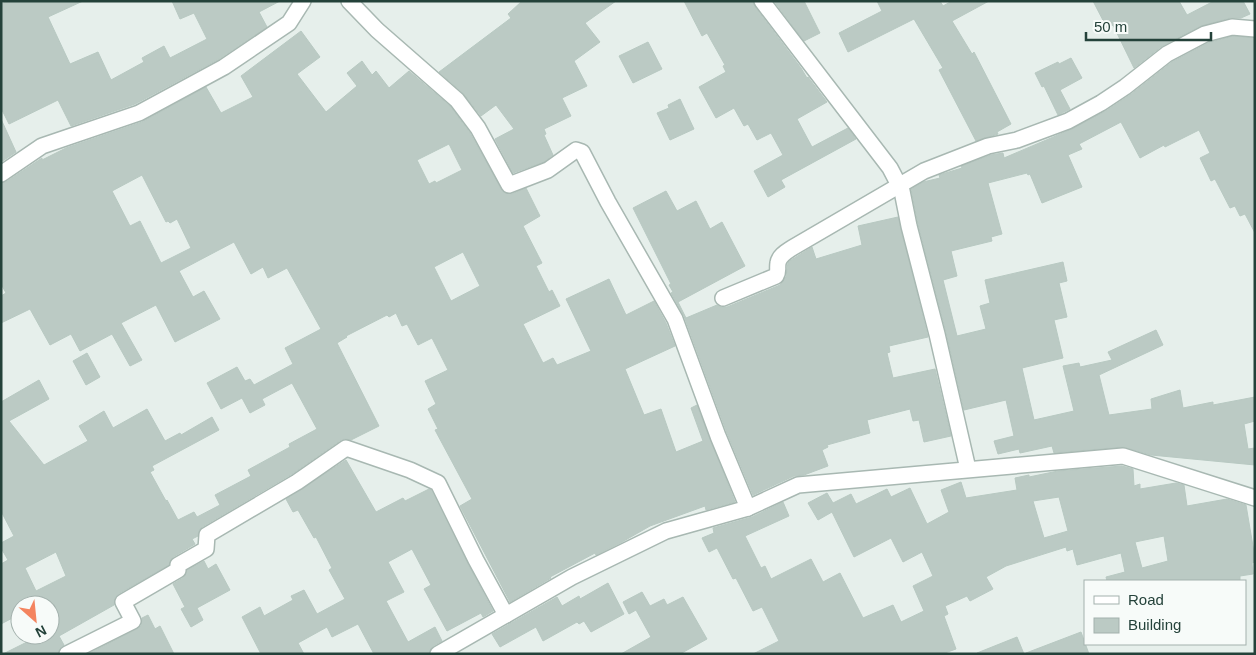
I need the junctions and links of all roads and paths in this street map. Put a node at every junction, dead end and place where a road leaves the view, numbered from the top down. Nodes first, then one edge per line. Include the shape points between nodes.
1 (303, 1) edge
2 (350, 1) edge
3 (762, 1) edge
4 (1255, 29) edge
5 (1, 174) edge
6 (900, 186) junction
7 (723, 298) dead end
8 (968, 470) junction
9 (1255, 498) edge
10 (748, 508) junction
11 (506, 615) junction
12 (66, 654) edge
13 (438, 654) edge

1 - 5 street via 289,23 224,67 139,113 42,146
2 - 10 street via 377,30 457,100 478,128 510,185 548,170 576,150 582,152 675,319
3 - 6 street via 890,168
4 - 6 street via 1232,27 1205,34 1168,54 1125,87 1068,122 1017,140 988,146 924,171
6 - 7 street via 792,248 778,261 776,276
6 - 8 street
8 - 9 street via 1123,456
8 - 10 street via 798,485
10 - 11 street via 666,531 572,577
11 - 12 street via 438,483 346,448 297,482 207,535 206,550 178,564 178,570 123,602 133,621
11 - 13 street

